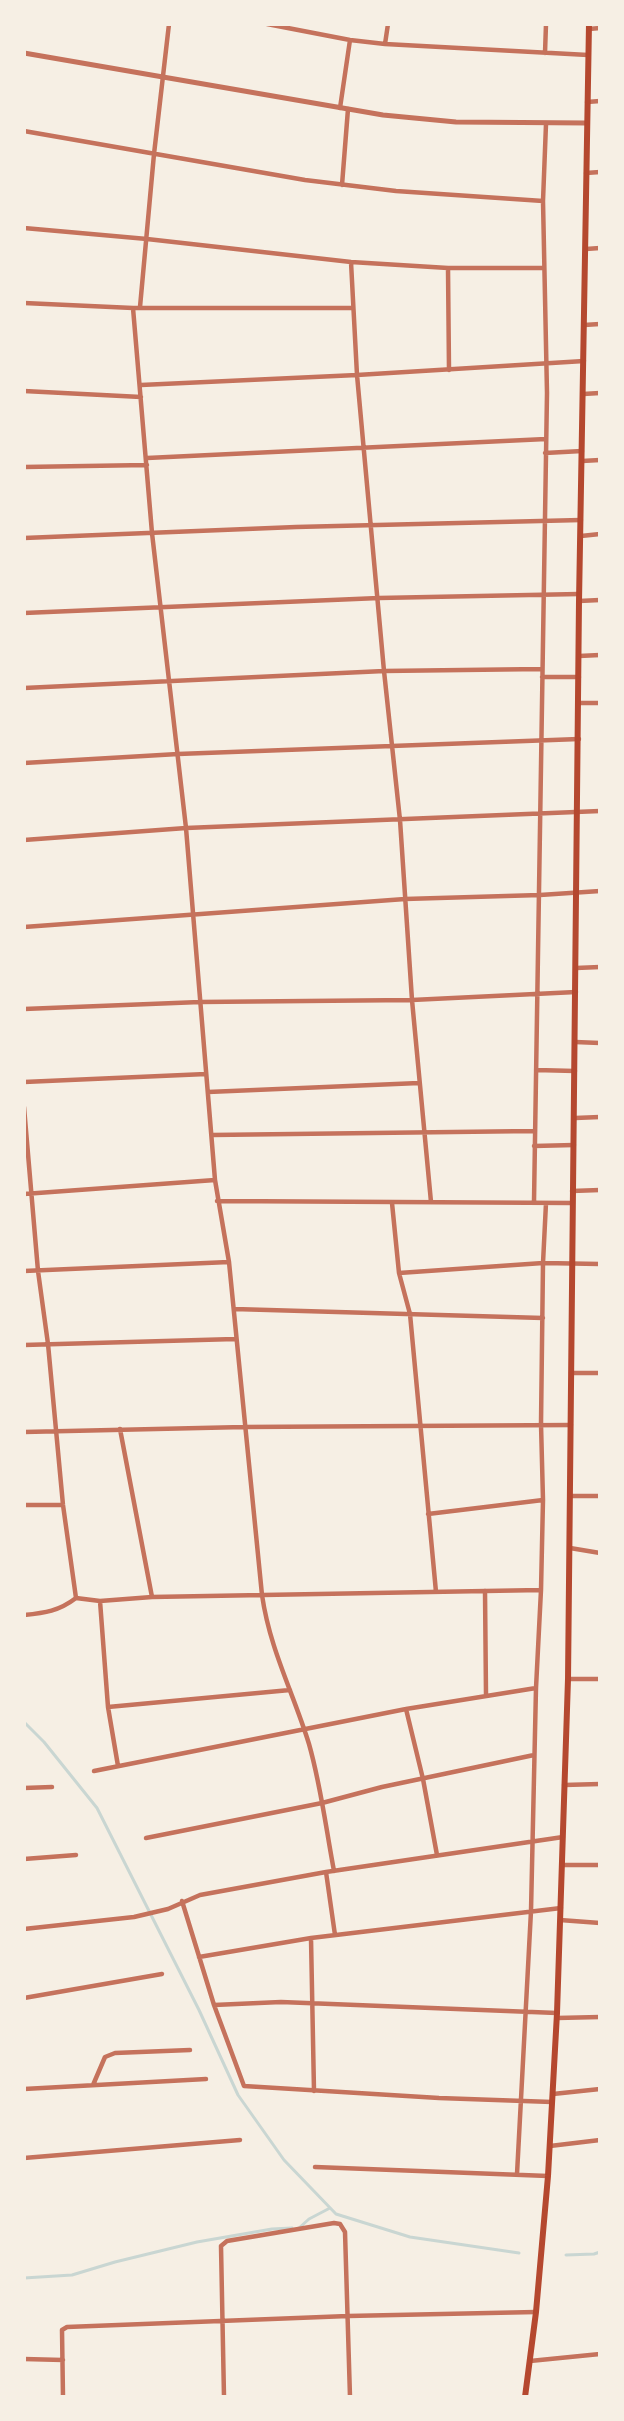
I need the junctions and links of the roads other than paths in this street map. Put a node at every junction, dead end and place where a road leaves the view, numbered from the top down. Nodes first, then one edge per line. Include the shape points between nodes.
1 (170, 24) edge
2 (267, 24) edge
3 (388, 24) edge
4 (546, 24) edge
5 (275, 25) edge
6 (589, 27) edge
7 (600, 28) edge
8 (350, 40) junction
9 (385, 44) junction
10 (24, 53) edge
11 (545, 53) junction
12 (588, 55) junction
13 (163, 77) junction
14 (600, 101) edge
15 (587, 102) junction
16 (340, 108) junction
17 (348, 109) junction
18 (587, 123) junction
19 (546, 124) junction
20 (24, 131) edge
21 (154, 154) junction
22 (600, 172) edge
23 (586, 173) junction
24 (342, 185) junction
25 (543, 201) junction
26 (24, 228) edge
27 (147, 239) junction
28 (600, 248) edge
29 (586, 249) junction
30 (351, 262) junction
31 (447, 268) junction
32 (544, 268) junction
33 (24, 303) edge
34 (133, 308) junction
35 (140, 308) junction
36 (352, 308) junction
37 (600, 324) edge
38 (584, 325) junction
39 (584, 361) junction
40 (546, 364) junction
41 (449, 370) junction
42 (357, 375) junction
43 (141, 385) junction
44 (24, 391) edge
45 (600, 393) edge
46 (583, 394) junction
47 (141, 397) junction
48 (546, 439) junction
49 (364, 447) junction
50 (582, 451) junction
51 (545, 453) junction
52 (147, 458) junction
53 (600, 460) edge
54 (582, 461) junction
55 (147, 465) junction
56 (24, 466) edge
57 (581, 520) junction
58 (544, 522) junction
59 (371, 525) junction
60 (152, 533) junction
61 (600, 534) edge
62 (580, 536) junction
63 (24, 538) edge
64 (544, 594) junction
65 (579, 597) junction
66 (379, 598) junction
67 (600, 600) edge
68 (160, 608) junction
69 (24, 613) edge
70 (600, 655) edge
71 (579, 656) junction
72 (542, 669) junction
73 (384, 671) junction
74 (542, 677) junction
75 (579, 677) junction
76 (170, 682) junction
77 (24, 688) edge
78 (579, 703) junction
79 (600, 703) edge
80 (579, 739) junction
81 (541, 741) junction
82 (392, 746) junction
83 (178, 754) junction
84 (24, 763) edge
85 (600, 811) edge
86 (577, 813) junction
87 (540, 815) junction
88 (400, 820) junction
89 (186, 828) junction
90 (24, 840) edge
91 (600, 891) edge
92 (577, 892) junction
93 (540, 895) junction
94 (405, 899) junction
95 (192, 915) junction
96 (24, 927) edge
97 (600, 967) edge
98 (576, 968) junction
99 (576, 992) junction
100 (536, 994) junction
101 (412, 1000) junction
102 (200, 1002) junction
103 (24, 1009) edge
104 (575, 1042) junction
105 (600, 1043) edge
106 (536, 1070) junction
107 (575, 1071) junction
108 (206, 1074) junction
109 (24, 1082) edge
110 (419, 1083) junction
111 (207, 1092) junction
112 (24, 1107) edge
113 (600, 1117) edge
114 (574, 1118) junction
115 (534, 1131) junction
116 (424, 1132) junction
117 (212, 1135) junction
118 (26, 1142) edge
119 (574, 1145) junction
120 (534, 1146) junction
121 (215, 1180) junction
122 (600, 1190) edge
123 (572, 1191) junction
124 (24, 1194) edge
125 (31, 1194) junction
126 (217, 1201) junction
127 (431, 1202) junction
128 (534, 1202) junction
129 (392, 1203) junction
130 (546, 1203) junction
131 (572, 1203) junction
132 (229, 1262) junction
133 (543, 1263) junction
134 (600, 1264) edge
135 (571, 1265) junction
136 (24, 1271) edge
137 (38, 1271) junction
138 (399, 1273) junction
139 (234, 1309) junction
140 (410, 1314) junction
141 (543, 1318) junction
142 (235, 1339) junction
143 (48, 1344) junction
144 (24, 1345) edge
145 (571, 1373) junction
146 (600, 1373) edge
147 (541, 1424) junction
148 (571, 1425) junction
149 (421, 1426) junction
150 (244, 1427) junction
151 (120, 1429) junction
152 (24, 1432) edge
153 (57, 1432) junction
154 (570, 1496) junction
155 (600, 1496) edge
156 (543, 1500) junction
157 (24, 1505) edge
158 (63, 1505) junction
159 (428, 1514) junction
160 (570, 1548) junction
161 (600, 1553) edge
162 (541, 1590) junction
163 (485, 1591) junction
164 (436, 1592) junction
165 (262, 1595) junction
166 (152, 1597) junction
167 (76, 1598) junction
168 (100, 1601) junction
169 (24, 1615) edge
170 (568, 1679) junction
171 (600, 1679) edge
172 (536, 1689) junction
173 (290, 1690) junction
174 (486, 1695) junction
175 (108, 1707) junction
176 (406, 1709) junction
177 (304, 1729) junction
178 (534, 1755) junction
179 (118, 1766) junction
180 (94, 1771) dead end
181 (423, 1779) junction
182 (600, 1784) edge
183 (564, 1785) junction
184 (51, 1787) dead end
185 (24, 1788) edge
186 (322, 1803) junction
187 (563, 1837) junction
188 (146, 1838) dead end
189 (532, 1842) junction
190 (76, 1855) dead end
191 (436, 1855) junction
192 (24, 1859) edge
193 (563, 1865) junction
194 (600, 1866) edge
195 (334, 1871) junction
196 (326, 1872) junction
197 (182, 1902) junction
198 (561, 1908) junction
199 (531, 1911) junction
200 (560, 1920) junction
201 (600, 1923) edge
202 (24, 1929) edge
203 (334, 1935) junction
204 (311, 1938) junction
205 (199, 1957) junction
206 (162, 1974) dead end
207 (24, 1998) edge
208 (314, 2004) junction
209 (214, 2005) junction
210 (526, 2013) junction
211 (557, 2016) junction
212 (600, 2017) edge
213 (190, 2050) dead end
214 (206, 2079) dead end
215 (93, 2085) junction
216 (24, 2089) edge
217 (600, 2089) edge
218 (314, 2091) junction
219 (553, 2094) junction
220 (520, 2101) junction
221 (552, 2102) junction
222 (240, 2140) dead end
223 (600, 2140) edge
224 (550, 2146) junction
225 (24, 2158) edge
226 (315, 2167) dead end
227 (517, 2174) junction
228 (548, 2176) junction
229 (536, 2312) junction
230 (348, 2316) junction
231 (223, 2321) junction
232 (600, 2354) edge
233 (24, 2359) edge
234 (63, 2360) junction
235 (530, 2361) junction
236 (63, 2397) edge
237 (224, 2397) edge
238 (351, 2397) edge
239 (525, 2397) edge

1 - 13 street
2 - 5 street
3 - 9 street
4 - 11 street
5 - 8 street
6 - 7 street
6 - 12 main road
8 - 9 street
8 - 16 street
9 - 11 street
10 - 13 street
11 - 12 street
12 - 15 main road
13 - 16 street
13 - 21 street
14 - 15 street
15 - 18 main road
16 - 17 street
17 - 19 street via 416,120
17 - 24 street
18 - 19 street
18 - 23 main road
19 - 25 street
20 - 21 street
21 - 24 street
21 - 27 street
22 - 23 street
23 - 29 main road
24 - 25 street
25 - 32 street
26 - 27 street
27 - 30 street
27 - 35 street
28 - 29 street
29 - 38 main road
30 - 31 street
30 - 36 street
31 - 32 street
31 - 41 street
32 - 40 street
33 - 34 street
34 - 35 street
34 - 43 street
35 - 36 street
36 - 42 street
37 - 38 street
38 - 39 main road
39 - 40 street
39 - 46 main road
40 - 41 street
40 - 48 street
41 - 42 street
42 - 43 street
42 - 49 street
43 - 47 street
44 - 47 street
45 - 46 street
46 - 50 main road
47 - 52 street
48 - 49 street
48 - 51 street
49 - 52 street
49 - 59 street
50 - 51 street
50 - 54 main road
51 - 58 street
52 - 55 street
53 - 54 street
54 - 57 main road
55 - 56 street
55 - 60 street
57 - 58 street
57 - 62 main road
58 - 59 street
58 - 64 street
59 - 60 street
59 - 66 street
60 - 63 street
60 - 68 street
61 - 62 street
62 - 65 main road
64 - 65 street
64 - 66 street
64 - 72 street
65 - 67 street
65 - 71 main road
66 - 68 street
66 - 73 street
68 - 69 street
68 - 76 street
70 - 71 street
71 - 75 main road
72 - 73 street
72 - 74 street
73 - 76 street
73 - 82 street
74 - 75 street
74 - 81 street
75 - 78 main road
76 - 77 street
76 - 83 street
78 - 79 street
78 - 80 main road
80 - 81 street
80 - 86 main road
81 - 82 street
81 - 87 street
82 - 83 street
82 - 88 street
83 - 84 street
83 - 89 street
85 - 86 street
86 - 87 street
86 - 92 main road
87 - 88 street
87 - 93 street
88 - 89 street
88 - 94 street
89 - 90 street
89 - 95 street
91 - 92 street
92 - 93 street
92 - 98 main road
93 - 94 street
93 - 100 street
94 - 95 street
94 - 101 street
95 - 96 street
95 - 102 street
97 - 98 street
98 - 99 main road
99 - 100 street
99 - 104 main road
100 - 101 street
100 - 106 street
101 - 102 street
101 - 110 street
102 - 103 street
102 - 108 street
104 - 105 street
104 - 107 main road
106 - 107 street
106 - 115 street
107 - 114 main road
108 - 109 street
108 - 111 street
110 - 111 street
110 - 116 street
111 - 117 street
112 - 118 street
113 - 114 street
114 - 119 main road
115 - 116 street
115 - 120 street
116 - 117 street
116 - 127 street
117 - 121 street
118 - 125 street
119 - 120 street
119 - 123 main road
120 - 128 street
121 - 125 street
121 - 126 street
122 - 123 street
123 - 131 main road
124 - 125 street
125 - 137 street
126 - 129 street
126 - 132 street
127 - 128 street
127 - 129 street
128 - 130 street
129 - 138 street
130 - 131 street
130 - 133 street
131 - 135 main road
132 - 137 street
132 - 139 street
133 - 135 street
133 - 138 street
133 - 141 street
134 - 135 street
135 - 145 main road
136 - 137 street
137 - 143 street
138 - 140 street
139 - 140 street
139 - 142 street
140 - 141 street
140 - 149 street
141 - 147 street
142 - 143 street
142 - 150 street
143 - 144 street
143 - 153 street
145 - 146 street
145 - 148 main road
147 - 148 street
147 - 149 street
147 - 156 street
148 - 154 main road
149 - 150 street
149 - 159 street
150 - 151 street
150 - 165 street
151 - 153 street
151 - 166 street
152 - 153 street
153 - 158 street
154 - 155 street
154 - 160 main road
156 - 159 street
156 - 162 street
157 - 158 street
158 - 167 street
159 - 164 street
160 - 161 street
160 - 170 main road
162 - 163 street
162 - 172 street
163 - 164 street
163 - 174 street
164 - 165 street
165 - 166 street
165 - 173 street via 270,1637
166 - 168 street
167 - 168 street
167 - 169 street via 55,1611
168 - 175 street
170 - 171 street
170 - 183 main road
172 - 174 street
172 - 178 street
173 - 175 street
173 - 177 street
174 - 176 street
175 - 179 street
176 - 177 street
176 - 181 street
177 - 179 street
177 - 186 street
178 - 181 street
178 - 189 street
179 - 180 street
181 - 186 street
181 - 191 street
182 - 183 street
183 - 187 main road
184 - 185 street
186 - 188 street
186 - 195 street
187 - 189 street
187 - 193 main road
189 - 191 street
189 - 199 street
190 - 192 street
191 - 195 street
193 - 194 street
193 - 198 main road
195 - 196 street
196 - 197 street via 200,1895
196 - 203 street
197 - 202 street via 134,1917
197 - 205 street
198 - 199 street
198 - 200 main road
199 - 203 street
199 - 210 street
200 - 201 street
200 - 211 main road
203 - 204 street
204 - 205 street
204 - 208 street
205 - 209 street
206 - 207 street
208 - 209 street
208 - 210 street
208 - 218 street
209 - 218 street via 244,2086
210 - 211 street
210 - 220 street
211 - 212 street
211 - 219 main road
213 - 215 street via 115,2053 105,2057
214 - 215 street
215 - 216 street
217 - 219 street
218 - 220 street
219 - 221 main road
220 - 221 street
220 - 227 street
221 - 224 main road
222 - 225 street
223 - 224 street
224 - 228 main road
226 - 227 street
227 - 228 street
228 - 229 main road
229 - 230 street
229 - 235 main road
230 - 231 street
230 - 231 street via 345,2232 340,2224 334,2223 224,2242
230 - 238 street
231 - 234 street via 64,2327
231 - 237 street
232 - 235 street
233 - 234 street
234 - 236 street
235 - 239 main road

